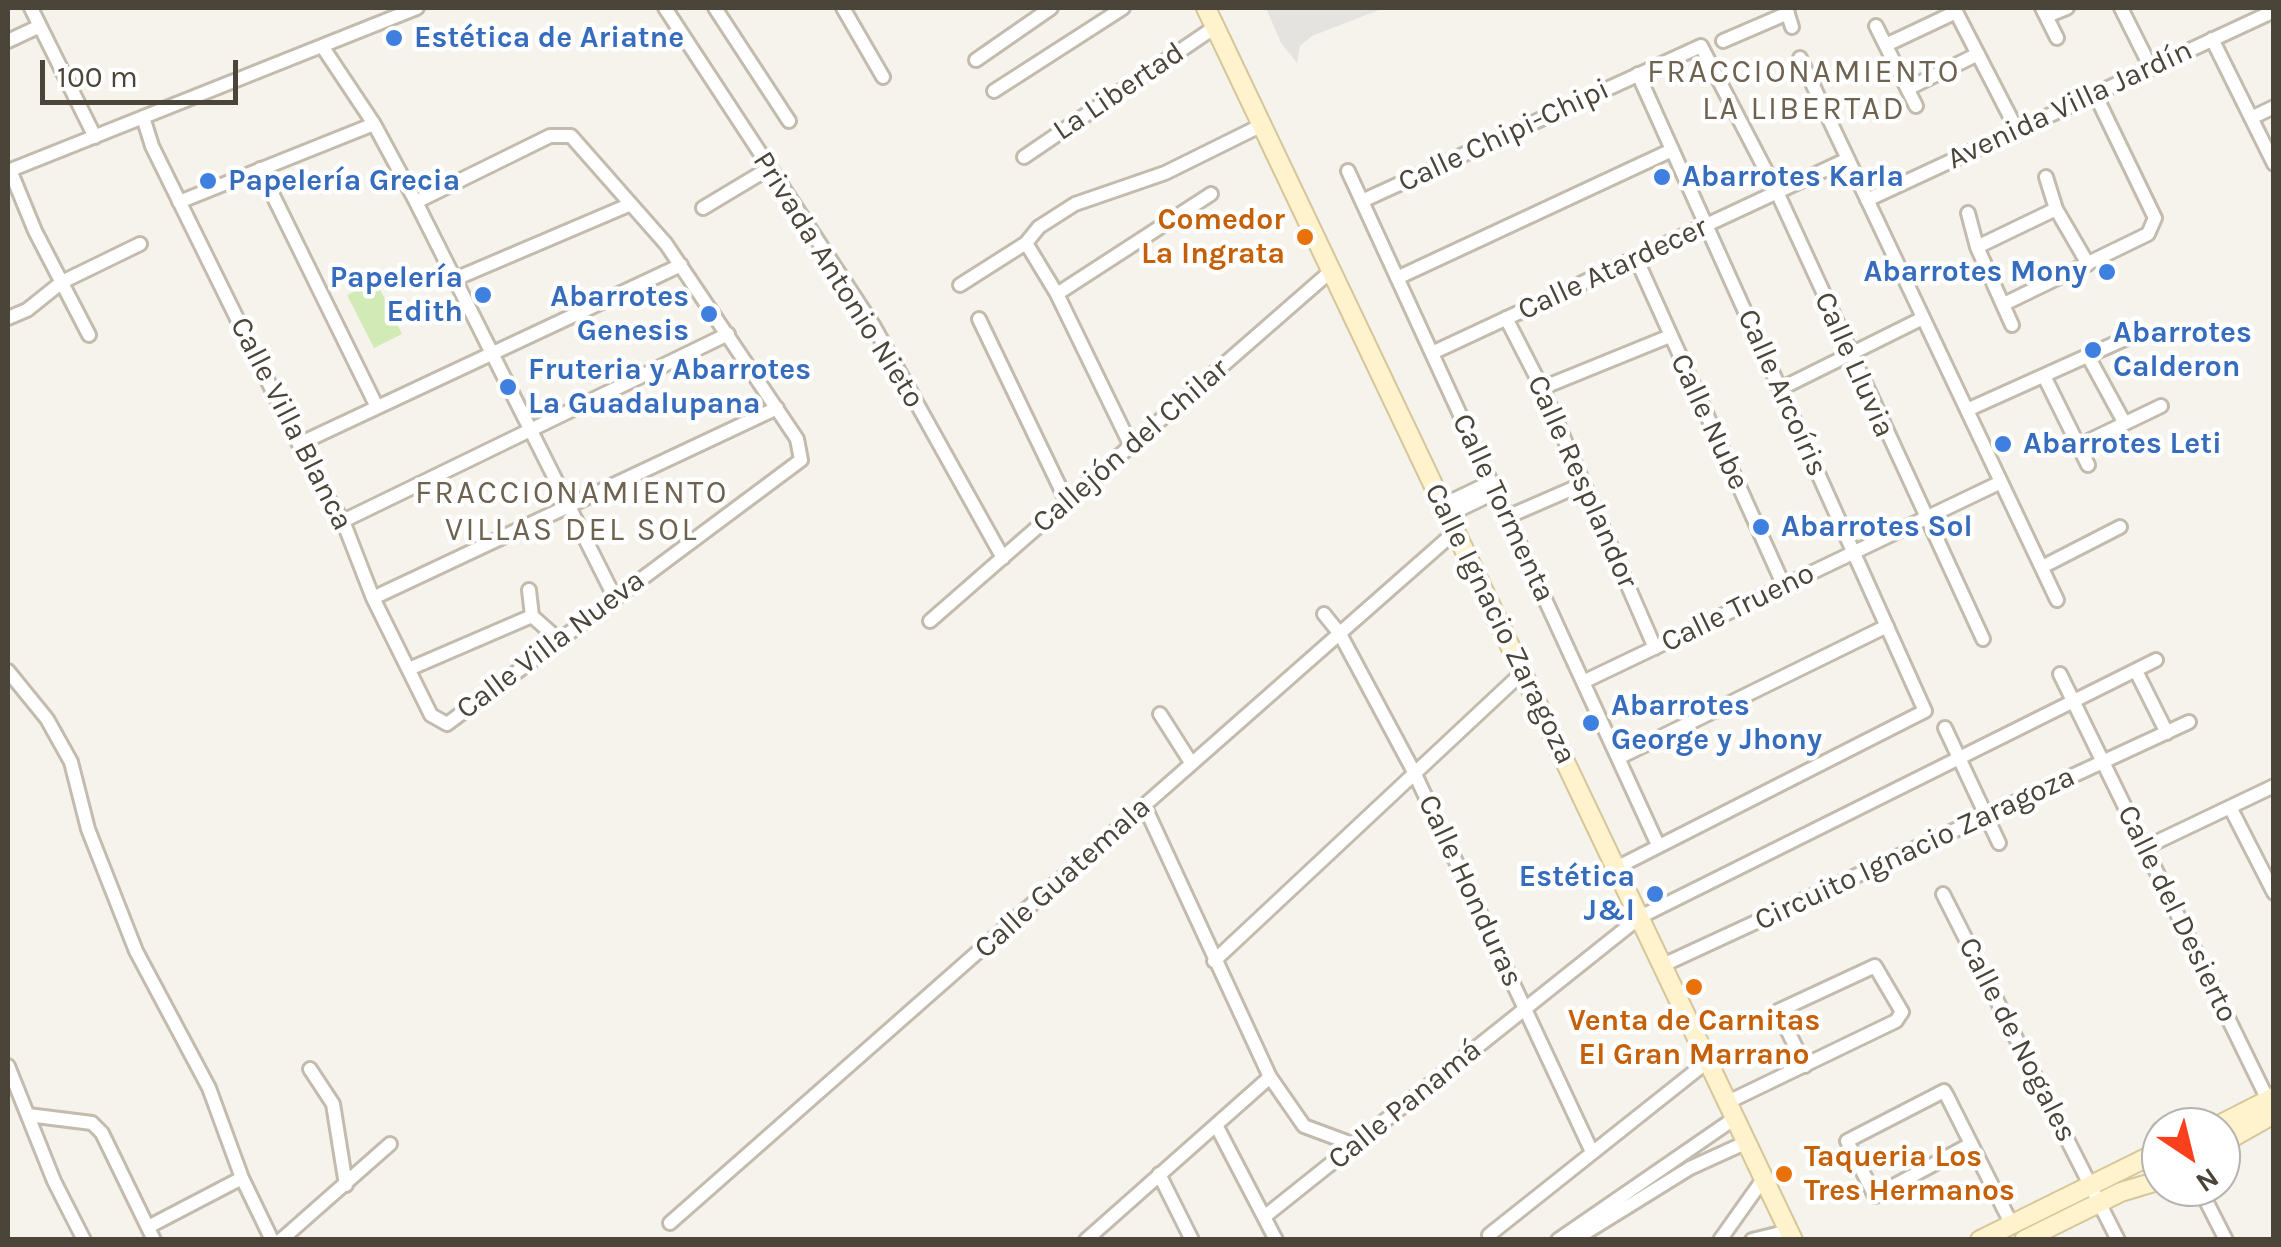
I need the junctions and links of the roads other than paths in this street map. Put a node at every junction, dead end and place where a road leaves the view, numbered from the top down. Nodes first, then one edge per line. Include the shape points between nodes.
1 (31, 8) edge
2 (417, 8) edge
3 (665, 8) edge
4 (716, 8) edge
5 (843, 8) edge
6 (1051, 8) edge
7 (1123, 8) edge
8 (1206, 8) edge
9 (2067, 8) edge
10 (2121, 8) edge
11 (1787, 10) edge
12 (1955, 10) edge
13 (2274, 11) edge
14 (2045, 12) edge
15 (40, 26) junction
16 (1876, 26) dead end
17 (1215, 28) junction
18 (1792, 28) dead end
19 (2058, 38) dead end
20 (2212, 39) junction
21 (1723, 40) dead end
22 (8, 41) edge
23 (1886, 45) junction
24 (322, 46) junction
25 (1701, 46) joint
26 (1978, 54) junction
27 (1800, 58) dead end
28 (976, 60) dead end
29 (2151, 68) junction
30 (1638, 74) junction
31 (883, 76) dead end
32 (1909, 88) junction
33 (994, 90) dead end
34 (2094, 94) junction
35 (1916, 106) dead end
36 (2274, 107) edge
37 (143, 117) junction
38 (2251, 118) junction
39 (789, 121) dead end
40 (374, 124) junction
41 (1262, 125) junction
42 (2017, 130) junction
43 (95, 136) junction
44 (1672, 150) junction
45 (1024, 156) dead end
46 (1848, 159) junction
47 (2274, 164) edge
48 (260, 169) junction
49 (768, 169) junction
50 (9, 171) edge
51 (1348, 171) dead end
52 (2046, 177) dead end
53 (1776, 192) junction
54 (1212, 194) dead end
55 (1867, 200) junction
56 (1362, 201) junction
57 (179, 202) junction
58 (416, 202) junction
59 (630, 204) junction
60 (702, 208) dead end
61 (2056, 210) junction
62 (1968, 213) dead end
63 (1706, 225) junction
64 (1026, 243) junction
65 (140, 244) dead end
66 (1977, 248) junction
67 (1636, 258) junction
68 (2088, 264) junction
69 (682, 265) junction
70 (1332, 271) junction
71 (1397, 278) junction
72 (455, 279) junction
73 (62, 282) junction
74 (960, 285) dead end
75 (1057, 294) junction
76 (2004, 304) junction
77 (8, 318) edge
78 (1506, 318) junction
79 (1923, 318) junction
80 (980, 320) dead end
81 (2012, 326) dead end
82 (728, 334) junction
83 (2136, 334) dead end
84 (89, 336) dead end
85 (1670, 336) junction
86 (492, 352) junction
87 (1432, 353) junction
88 (1848, 354) junction
89 (2088, 356) junction
90 (2044, 376) junction
91 (1542, 388) junction
92 (1780, 389) junction
93 (2161, 406) dead end
94 (377, 407) junction
95 (777, 408) junction
96 (1967, 410) junction
97 (2124, 422) junction
98 (529, 428) junction
99 (299, 444) junction
100 (2080, 445) junction
101 (1132, 446) junction
102 (2088, 465) dead end
103 (2002, 482) junction
104 (1583, 484) junction
105 (1493, 487) junction
106 (1067, 502) junction
107 (568, 505) junction
108 (1449, 517) junction
109 (1507, 517) junction
110 (1924, 519) junction
111 (342, 522) junction
112 (2120, 527) dead end
113 (1854, 553) junction
114 (1002, 558) junction
115 (2042, 567) junction
116 (1784, 586) junction
117 (528, 590) dead end
118 (614, 596) junction
119 (374, 598) junction
120 (2058, 600) dead end
121 (1324, 614) dead end
122 (532, 616) junction
123 (930, 621) dead end
124 (1887, 626) junction
125 (1340, 634) junction
126 (1983, 639) dead end
127 (559, 640) junction
128 (1655, 648) junction
129 (2156, 660) dead end
130 (409, 669) junction
131 (8, 670) edge
132 (2136, 671) junction
133 (1522, 672) junction
134 (2060, 674) dead end
135 (1583, 682) junction
136 (2072, 701) junction
137 (1160, 714) dead end
138 (2189, 722) dead end
139 (447, 724) joint
140 (1945, 728) dead end
141 (2167, 733) junction
142 (1618, 758) junction
143 (1959, 758) junction
144 (1190, 761) junction
145 (2103, 763) junction
146 (1414, 772) junction
147 (2274, 786) edge
148 (1145, 807) junction
149 (2230, 807) junction
150 (1987, 817) junction
151 (1999, 843) dead end
152 (1658, 845) junction
153 (2144, 848) junction
154 (1616, 868) junction
155 (2273, 891) edge
156 (1944, 894) dead end
157 (1640, 917) junction
158 (1214, 961) junction
159 (1663, 965) junction
160 (1524, 1010) junction
161 (1708, 1061) junction
162 (8, 1066) edge
163 (1805, 1066) junction
164 (310, 1069) dead end
165 (1270, 1077) junction
166 (2272, 1104) edge
167 (1732, 1110) junction
168 (28, 1115) junction
169 (2241, 1117) edge
170 (1216, 1124) junction
171 (2241, 1128) edge
172 (1747, 1142) junction
173 (390, 1144) dead end
174 (1971, 1144) junction
175 (1355, 1145) junction
176 (1592, 1152) junction
177 (1682, 1154) junction
178 (1690, 1168) junction
179 (2141, 1171) edge
180 (1159, 1174) junction
181 (242, 1178) junction
182 (1764, 1178) junction
183 (346, 1184) junction
184 (2141, 1184) edge
185 (2095, 1194) junction
186 (2209, 1207) edge
187 (1264, 1217) junction
188 (670, 1224) dead end
189 (2012, 1224) junction
190 (151, 1233) edge
191 (1489, 1235) dead end
192 (1791, 1235) edge
193 (84, 1240) edge
194 (272, 1240) edge
195 (281, 1240) edge
196 (1086, 1240) edge
197 (1192, 1240) edge
198 (1276, 1240) edge
199 (1558, 1240) edge
200 (1574, 1240) edge
201 (1720, 1240) edge
202 (1752, 1240) edge
203 (1980, 1240) edge
204 (2024, 1240) edge
205 (2118, 1240) edge
206 (2226, 1240) edge

1 - 15 street
2 - 24 street
3 - 49 street, Privada Antonio Nieto
4 - 39 street
5 - 31 street
6 - 28 street
7 - 33 street
8 - 17 main road, Calle Ignacio Zaragoza
9 - 14 street
10 - 29 street
11 - 18 street
11 - 21 street
12 - 23 street
12 - 26 street
13 - 20 street, Avenida Villa Jardín
14 - 19 street
15 - 22 street
15 - 43 street
16 - 23 street
17 - 41 main road, Calle Ignacio Zaragoza
17 - 45 street, La Libertad
20 - 29 street, Avenida Villa Jardín
20 - 38 street
23 - 32 street
24 - 37 street
24 - 40 street
25 - 30 street, Calle Chipi-Chipi
25 - 53 street, Calle Lluvia
26 - 32 street
26 - 42 street
27 - 46 street
29 - 34 street, Avenida Villa Jardín
30 - 44 street, Calle Arcoíris
30 - 56 street, Calle Chipi-Chipi
32 - 35 street
34 - 42 street, Avenida Villa Jardín
34 - 68 street via 2156,218 2148,234
36 - 38 street
37 - 43 street
37 - 57 street, Calle Villa Blanca
38 - 47 street
40 - 48 street
40 - 58 street
41 - 64 street via 1164,173 1076,204 1039,226
41 - 70 main road, Calle Ignacio Zaragoza
42 - 55 street, Avenida Villa Jardín
43 - 50 street
44 - 63 street, Calle Arcoíris
44 - 71 street
46 - 53 street, Calle Atardecer
46 - 55 street
48 - 57 street
48 - 94 street
49 - 60 street
49 - 114 street, Privada Antonio Nieto via 873,325
50 - 73 street
51 - 56 street, Calle Tormenta
52 - 61 street
53 - 63 street, Calle Atardecer
53 - 88 street, Calle Lluvia
54 - 75 street
55 - 79 street
56 - 71 street, Calle Tormenta
57 - 99 street, Calle Villa Blanca
58 - 59 street via 550,136 571,136
58 - 72 street
59 - 69 street
59 - 72 street
61 - 66 street
61 - 68 street
62 - 66 street
63 - 67 street, Calle Atardecer
63 - 92 street, Calle Arcoíris
64 - 74 street
64 - 75 street
65 - 73 street
66 - 76 street
67 - 78 street, Calle Atardecer
67 - 85 street, Calle Nube
68 - 76 street
69 - 82 street
69 - 86 street
70 - 101 street, Callejón del Chilar
70 - 108 main road, Calle Ignacio Zaragoza
71 - 87 street, Calle Tormenta
72 - 86 street
73 - 77 street
73 - 84 street
75 - 101 street
76 - 81 street
78 - 87 street, Calle Atardecer
78 - 91 street, Calle Resplandor
79 - 88 street
79 - 96 street
80 - 106 street
82 - 95 street
82 - 98 street
83 - 89 street
85 - 91 street
85 - 116 street, Calle Nube
86 - 94 street
86 - 98 street
87 - 105 street, Calle Tormenta
88 - 92 street
88 - 110 street, Calle Lluvia
89 - 90 street
89 - 97 street
90 - 96 street
90 - 100 street
91 - 104 street, Calle Resplandor
92 - 113 street, Calle Arcoíris
93 - 97 street
94 - 99 street
95 - 107 street
95 - 118 street, Calle Villa Nueva via 798,439 801,460
96 - 103 street
97 - 100 street
98 - 107 street
98 - 111 street
99 - 111 street, Calle Villa Blanca
100 - 102 street
101 - 106 street, Callejón del Chilar
103 - 110 street, Calle Trueno
103 - 115 street
104 - 109 street
104 - 128 street, Calle Resplandor
105 - 108 street, Calle Guatemala
105 - 109 street, Calle Tormenta
106 - 114 street, Callejón del Chilar
107 - 118 street
107 - 119 street
108 - 125 street, Calle Guatemala
108 - 133 main road, Calle Ignacio Zaragoza
109 - 135 street, Calle Tormenta
110 - 113 street, Calle Trueno
110 - 126 street, Calle Lluvia
111 - 119 street, Calle Villa Blanca
112 - 115 street
113 - 116 street, Calle Trueno
113 - 124 street, Calle Arcoíris
114 - 123 street, Callejón del Chilar
115 - 120 street
116 - 128 street, Calle Trueno
117 - 122 street
118 - 127 street, Calle Villa Nueva
119 - 130 street, Calle Villa Blanca
121 - 125 street, Calle Honduras
122 - 127 street
122 - 130 street
124 - 142 street
124 - 152 street, Calle Arcoíris via 1925,711
125 - 144 street, Calle Guatemala
125 - 146 street, Calle Honduras
127 - 139 street, Calle Villa Nueva
128 - 135 street, Calle Trueno
129 - 132 street, Circuito Ignacio Zaragoza
130 - 139 street, Calle Villa Blanca via 431,714
131 - 181 street via 72,762 88,829 136,952 209,1088
132 - 136 street, Circuito Ignacio Zaragoza
132 - 141 street
133 - 146 street
133 - 154 main road, Calle Ignacio Zaragoza
134 - 136 street, Calle del Desierto
135 - 142 street, Calle Tormenta
136 - 143 street, Circuito Ignacio Zaragoza
136 - 145 street, Calle del Desierto
137 - 144 street
138 - 141 street, Circuito Ignacio Zaragoza
140 - 143 street
141 - 145 street, Circuito Ignacio Zaragoza
142 - 152 street, Calle Tormenta
143 - 150 street
143 - 157 street, Circuito Ignacio Zaragoza
144 - 148 street, Calle Guatemala
145 - 150 street, Circuito Ignacio Zaragoza
145 - 153 street, Calle del Desierto
146 - 158 street
146 - 160 street, Calle Honduras
147 - 149 street
148 - 158 street
148 - 188 street, Calle Guatemala
149 - 153 street
149 - 155 street
150 - 151 street
150 - 159 street, Circuito Ignacio Zaragoza
152 - 154 street
153 - 166 street, Calle del Desierto
154 - 157 main road, Calle Ignacio Zaragoza
156 - 185 street, Calle de Nogales
157 - 159 main road, Calle Ignacio Zaragoza
157 - 160 street, Calle Panamá
158 - 165 street
159 - 161 main road, Calle Ignacio Zaragoza
160 - 175 street, Calle Panamá
160 - 176 street, Calle Honduras
161 - 167 main road, Calle Ignacio Zaragoza
161 - 176 street
162 - 168 street
163 - 163 street via 1902,1016 1876,966 1778,1011
163 - 167 street
164 - 183 street via 333,1104
165 - 170 street
165 - 175 street via 1304,1126
166 - 169 main road
166 - 171 main road
167 - 172 main road, Calle Ignacio Zaragoza
167 - 177 street
168 - 190 street via 92,1123
168 - 193 street
170 - 180 street
170 - 187 street
172 - 178 street
172 - 182 main road, Calle Ignacio Zaragoza
173 - 183 street
174 - 174 street via 1944,1091 1847,1141 1876,1196
174 - 189 street
175 - 187 street, Calle Panamá
176 - 191 street
177 - 178 street
177 - 199 street
178 - 200 street
179 - 185 main road
180 - 196 street
180 - 197 street
181 - 190 street
181 - 194 street
182 - 192 main road, Calle Ignacio Zaragoza
182 - 201 street
183 - 195 street
184 - 185 main road
185 - 189 main road
185 - 204 main road
185 - 205 street, Calle de Nogales
186 - 206 street
187 - 198 street
189 - 203 main road
192 - 202 street

